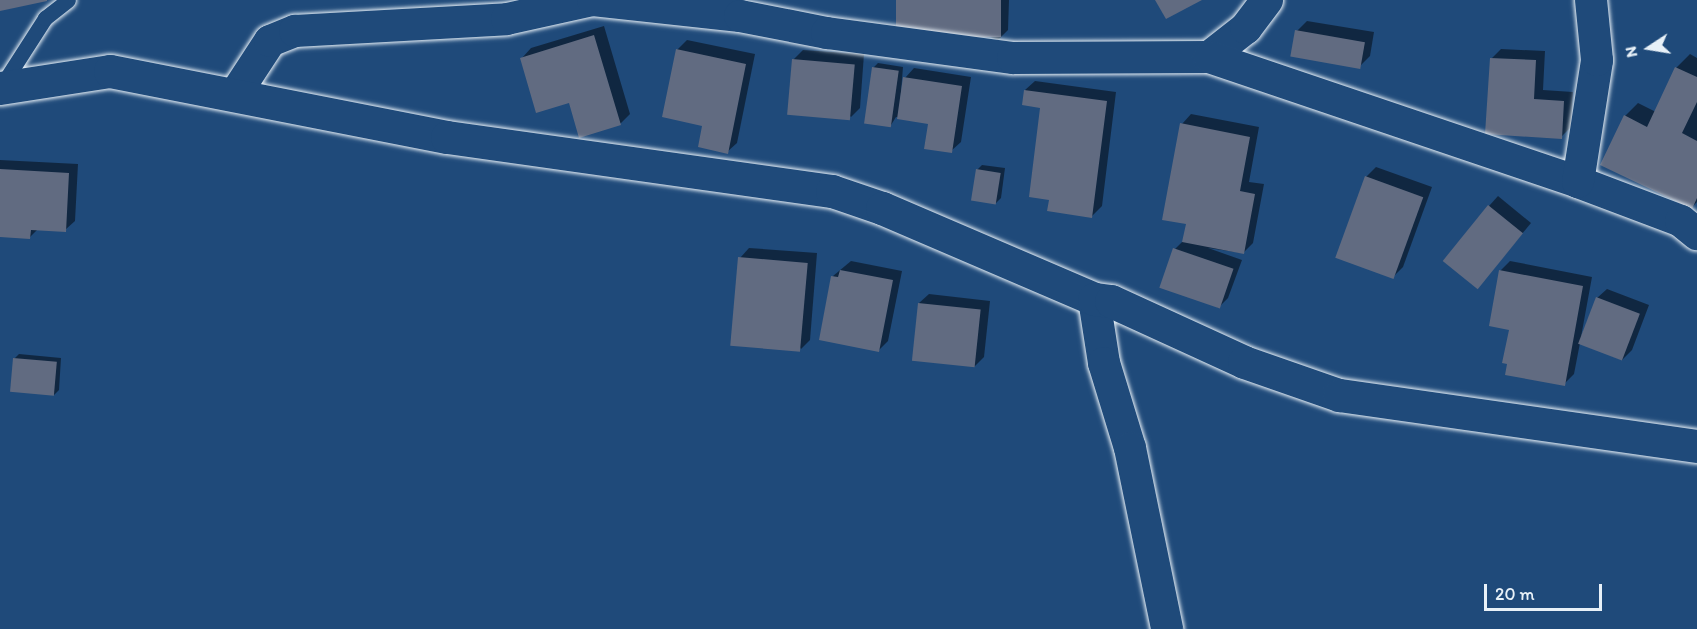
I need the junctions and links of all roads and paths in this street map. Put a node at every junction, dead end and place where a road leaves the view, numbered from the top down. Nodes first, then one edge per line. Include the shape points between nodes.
1 (68, 0) edge
2 (1267, 0) edge
3 (1591, 0) edge
4 (1209, 57) junction
5 (0, 88) edge
6 (236, 93) junction
7 (1578, 182) junction
8 (1697, 234) edge
9 (1094, 299) junction
10 (1697, 446) edge
11 (1167, 629) edge

1 - 5 lane via 45,18
2 - 4 street via 1246,28
3 - 7 street via 1597,60
4 - 6 street via 1013,58 827,33 740,16 593,0 507,19 295,31 270,41
4 - 7 street
5 - 6 main road via 110,71
6 - 9 main road via 447,137 832,191 882,208
7 - 8 street via 1681,221
9 - 10 main road via 1111,301 1244,362 1339,395
9 - 11 street via 1104,363 1130,448

